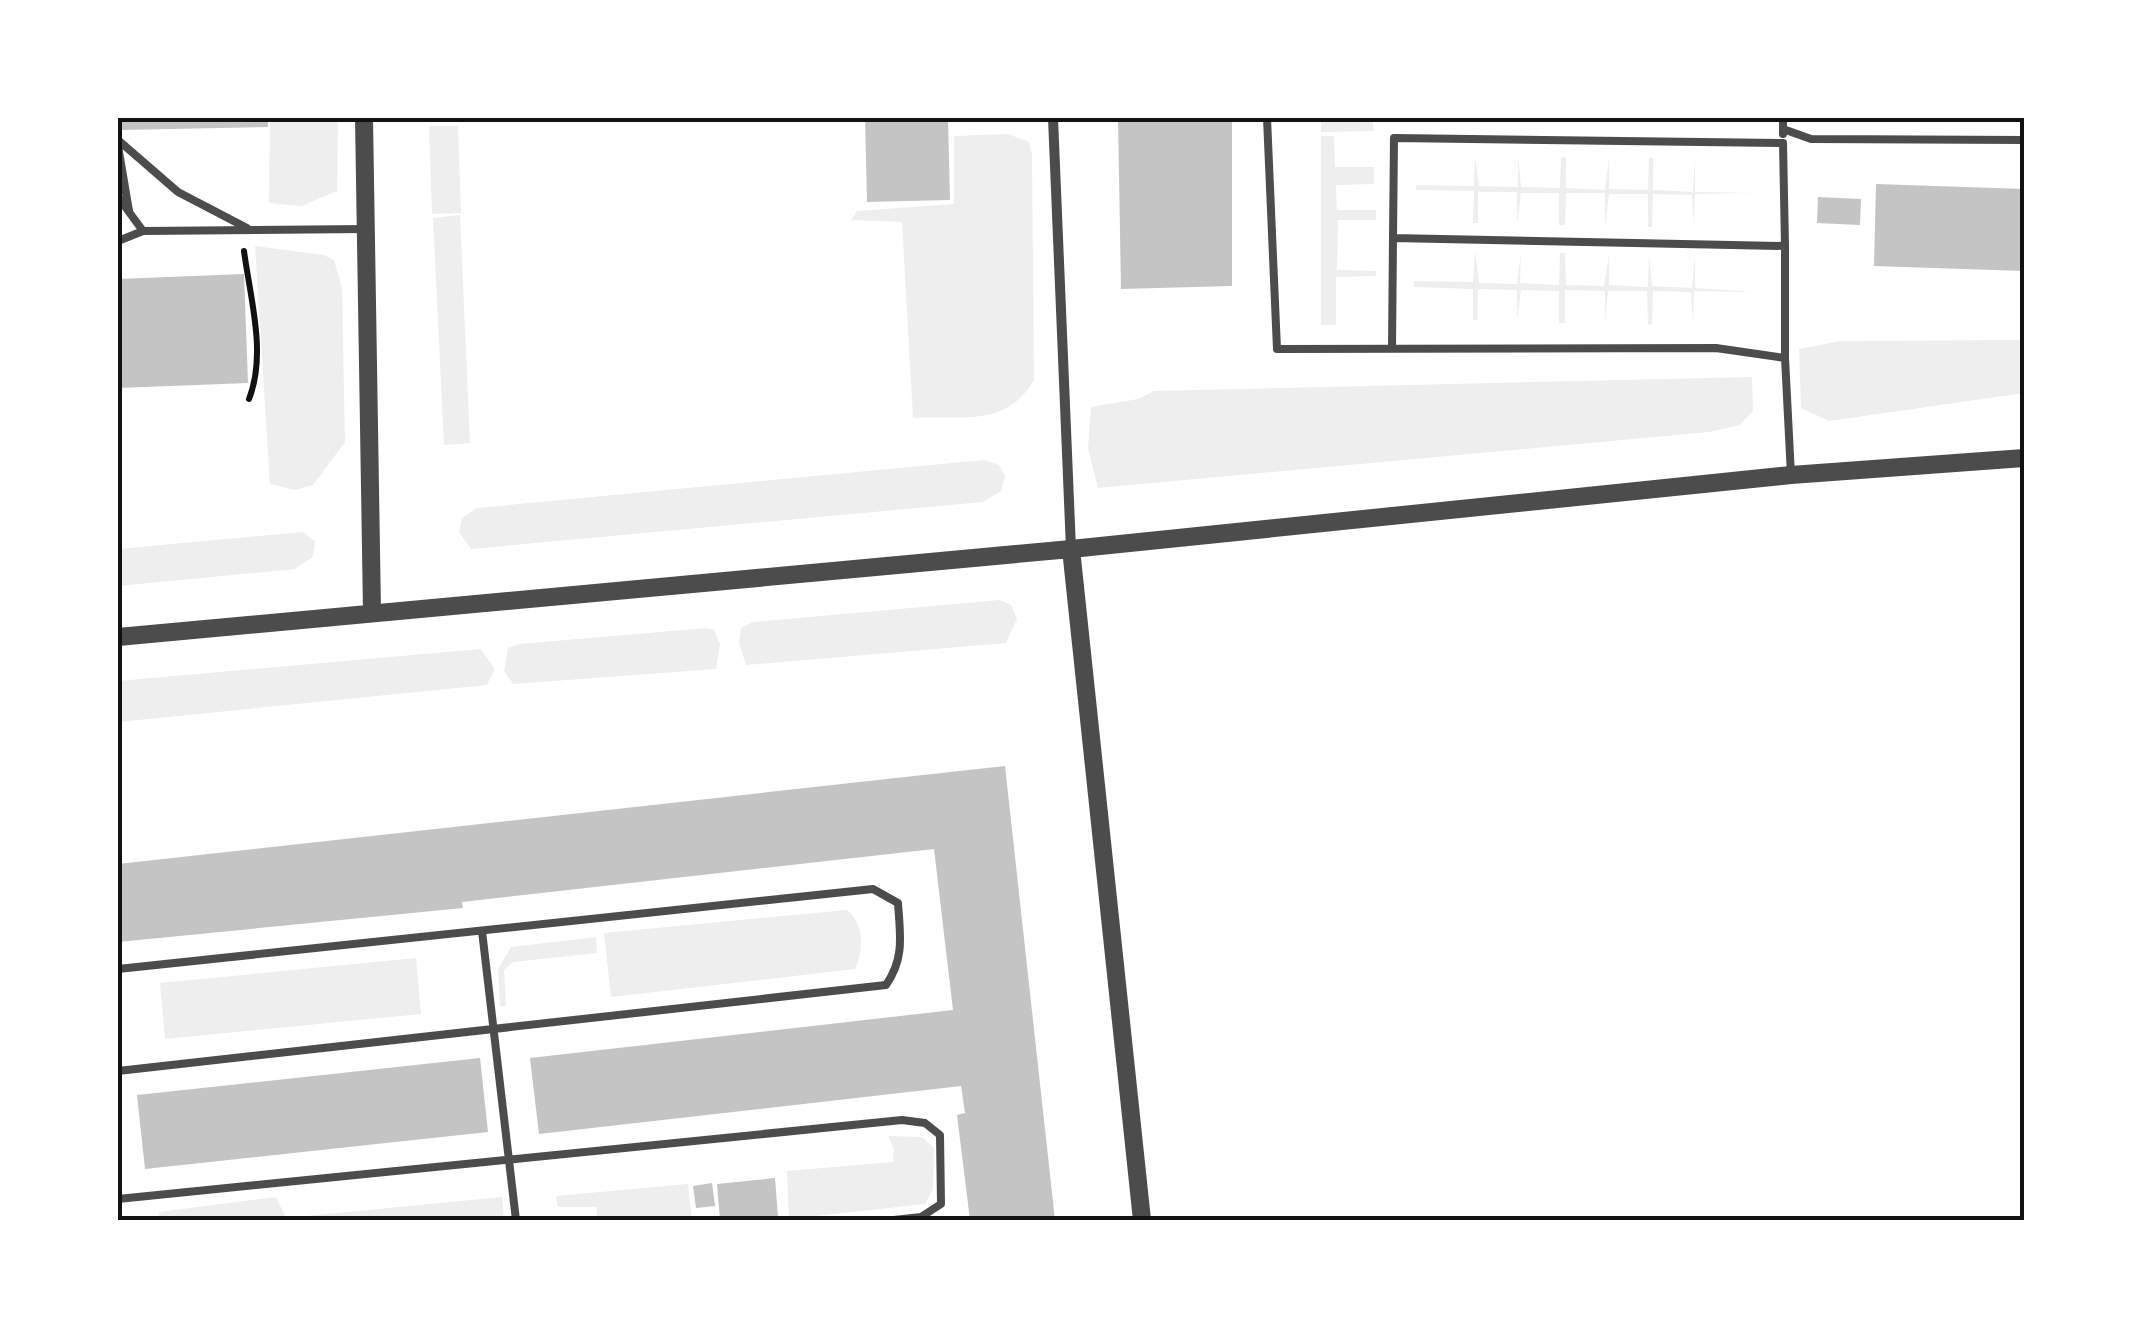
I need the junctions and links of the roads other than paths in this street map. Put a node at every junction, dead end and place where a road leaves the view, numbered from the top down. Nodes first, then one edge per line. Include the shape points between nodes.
1 (364, 118) edge
2 (1052, 118) edge
3 (1267, 118) edge
4 (1783, 118) edge
5 (1783, 129) junction
6 (2024, 140) edge
7 (118, 143) edge
8 (1782, 144) junction
9 (118, 197) edge
10 (129, 211) junction
11 (365, 228) junction
12 (246, 230) junction
13 (142, 231) junction
14 (1393, 238) junction
15 (118, 241) edge
16 (1786, 246) junction
17 (1392, 349) junction
18 (1785, 358) junction
19 (2024, 458) edge
20 (1791, 476) junction
21 (1071, 549) junction
22 (372, 611) junction
23 (118, 637) edge
24 (482, 931) junction
25 (118, 970) edge
26 (493, 1029) junction
27 (118, 1071) edge
28 (509, 1160) junction
29 (118, 1199) edge
30 (516, 1220) edge
31 (894, 1220) edge
32 (1142, 1220) edge

1 - 11 street
2 - 21 street
3 - 17 lane via 1277,349
4 - 5 lane
5 - 6 lane via 1811,139
5 - 8 lane
7 - 10 lane
7 - 12 lane via 178,192
8 - 14 lane via 1394,138
8 - 16 lane
9 - 10 lane
10 - 13 lane
11 - 12 lane
11 - 22 street
12 - 13 lane
13 - 15 lane
14 - 16 lane
14 - 17 lane
16 - 18 lane
17 - 18 lane via 1716,348
18 - 20 lane
19 - 20 street
20 - 21 street
21 - 22 street
21 - 32 street
22 - 23 street
24 - 25 lane
24 - 26 lane
24 - 26 lane via 873,889 898,904 902,950 886,985
26 - 27 lane
26 - 28 lane
28 - 29 lane
28 - 30 lane
28 - 31 lane via 902,1120 925,1123 940,1135 941,1204 922,1217

